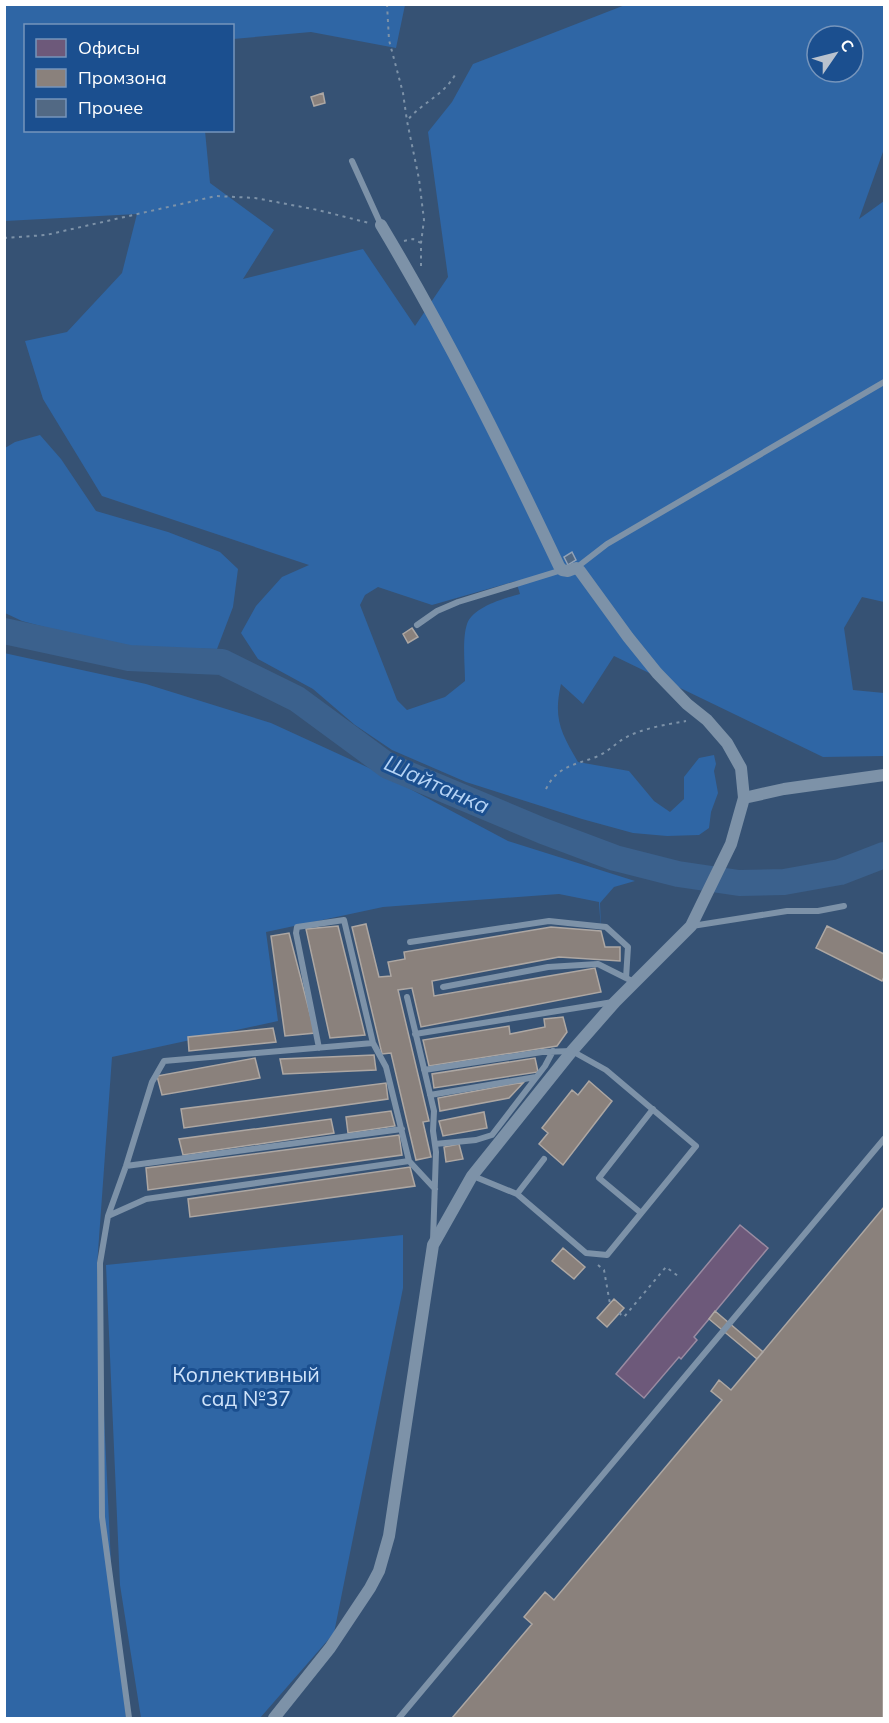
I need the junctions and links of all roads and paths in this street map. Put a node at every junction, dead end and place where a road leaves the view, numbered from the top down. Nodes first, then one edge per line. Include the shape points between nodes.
1 (387, 4) edge
2 (455, 75) dead end
3 (407, 122) junction
4 (352, 161) dead end
5 (381, 225) junction
6 (4, 238) edge
7 (418, 286) junction
8 (885, 382) edge
9 (576, 568) junction
10 (562, 570) junction
11 (417, 625) dead end
12 (707, 720) junction
13 (885, 775) edge
14 (546, 789) dead end
15 (744, 798) junction
16 (844, 906) dead end
17 (691, 926) junction
18 (410, 942) dead end
19 (631, 980) junction
20 (443, 987) dead end
21 (407, 997) dead end
22 (615, 1002) junction
23 (416, 1034) junction
24 (373, 1043) junction
25 (319, 1048) junction
26 (553, 1051) junction
27 (572, 1051) junction
28 (424, 1070) junction
29 (536, 1077) junction
30 (430, 1095) junction
31 (653, 1109) junction
32 (402, 1129) junction
33 (885, 1139) edge
34 (435, 1144) junction
35 (544, 1159) dead end
36 (410, 1161) junction
37 (126, 1166) junction
38 (472, 1176) junction
39 (435, 1189) junction
40 (517, 1194) junction
41 (641, 1213) junction
42 (108, 1216) junction
43 (432, 1245) junction
44 (586, 1252) junction
45 (678, 1276) dead end
46 (610, 1304) dead end
47 (619, 1313) dead end
48 (129, 1719) edge
49 (274, 1719) edge
50 (399, 1719) edge

1 - 3 path via 389,40
2 - 3 path via 448,87
3 - 7 path via 424,220
4 - 5 lane
5 - 6 path via 255,198 216,196 46,235
5 - 7 street
7 - 10 street
8 - 9 lane via 607,544
9 - 10 street
9 - 12 street via 657,673
10 - 11 lane via 458,602
12 - 14 path via 692,720 624,738 598,757 558,772
12 - 15 street via 727,743 741,768
13 - 15 street
15 - 17 street via 731,844
16 - 17 lane
17 - 19 street
18 - 19 lane via 549,921 606,927 628,947
19 - 20 lane via 598,964 588,964 548,967
19 - 22 street
21 - 23 lane
22 - 23 lane
22 - 27 street
23 - 28 lane
24 - 25 lane
24 - 25 lane via 344,920 336,920 297,927 296,933
24 - 32 lane via 386,1067
25 - 37 lane via 164,1061 152,1082
26 - 27 lane
26 - 28 lane
26 - 29 lane
27 - 31 lane via 606,1070
27 - 38 street
28 - 30 lane
29 - 30 lane
29 - 34 lane via 492,1135
30 - 34 lane
31 - 41 lane via 599,1178
31 - 41 lane via 696,1146
32 - 36 lane
32 - 37 lane
33 - 50 lane
34 - 39 lane
35 - 40 lane
36 - 39 lane
36 - 42 lane via 146,1199
37 - 42 lane
38 - 40 lane
38 - 43 street
39 - 43 lane
40 - 44 lane
41 - 44 lane via 607,1255
42 - 48 lane via 100,1263 102,1517
43 - 49 street via 389,1536 379,1571 344,1628
44 - 46 path via 604,1270
45 - 47 path via 666,1267 624,1317

